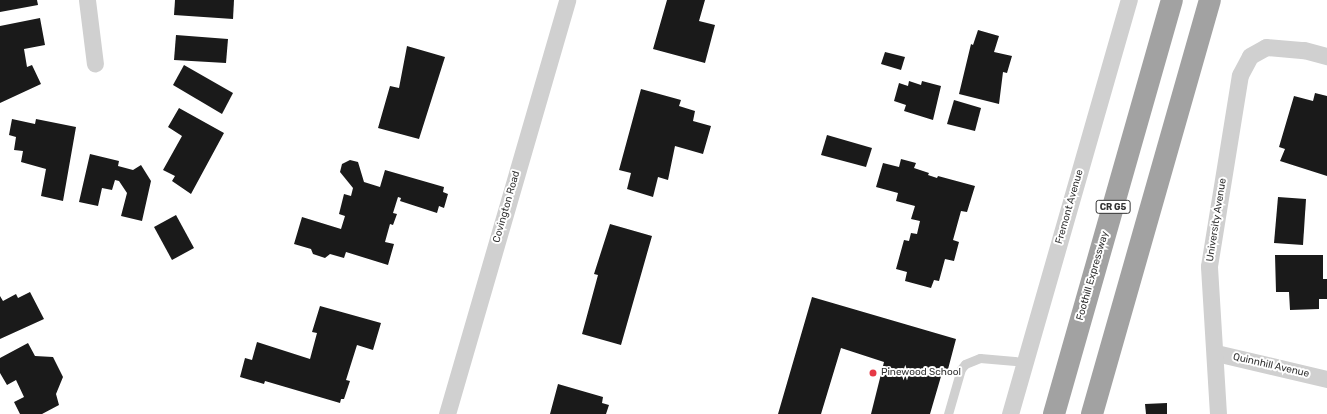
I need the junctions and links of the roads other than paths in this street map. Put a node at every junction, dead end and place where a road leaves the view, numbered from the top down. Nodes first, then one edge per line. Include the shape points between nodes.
1 (87, 0) edge
2 (567, 0) edge
3 (1129, 0) edge
4 (1172, 0) edge
5 (1210, 0) edge
6 (1327, 56) edge
7 (95, 64) dead end
8 (1216, 353) junction
9 (1025, 362) junction
10 (1327, 379) edge
11 (447, 414) edge
12 (948, 414) edge
13 (1010, 414) edge
14 (1054, 414) edge
15 (1092, 414) edge
16 (1218, 414) edge

1 - 7 street
2 - 11 street, Covington Road
3 - 9 street, Fremont Avenue
4 - 14 highway, Foothill Expressway / CR G5
5 - 15 highway
6 - 8 street, University Avenue via 1304,50 1266,47 1250,56 1240,75 1210,266
8 - 10 street, Quinnhill Avenue
8 - 16 street, University Avenue
9 - 12 lane via 980,358 965,364 961,369
9 - 13 street, Fremont Avenue

